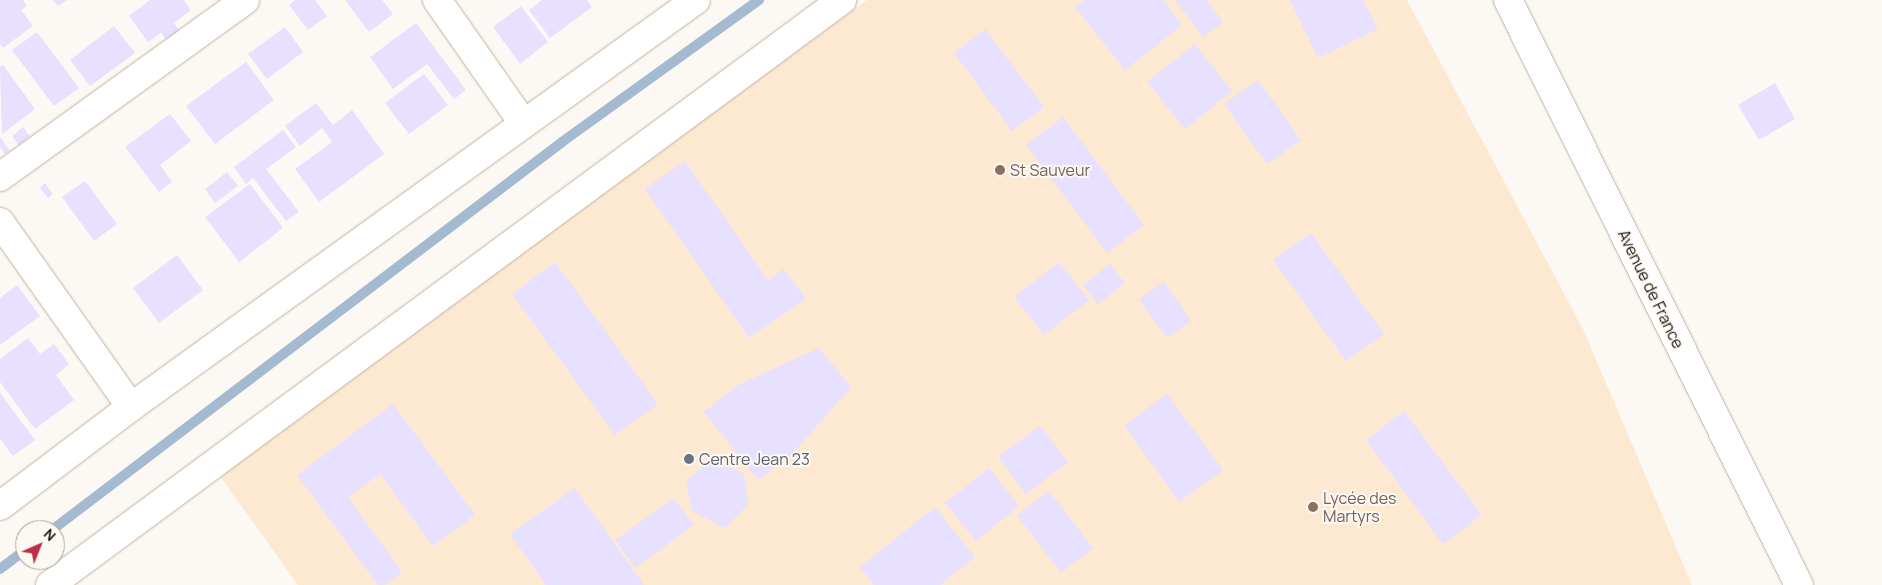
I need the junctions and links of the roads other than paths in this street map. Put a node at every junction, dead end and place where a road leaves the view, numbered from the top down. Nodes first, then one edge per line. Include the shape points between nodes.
1 (245, 0) edge
2 (437, 0) edge
3 (696, 0) edge
4 (842, 0) edge
5 (1508, 0) edge
6 (523, 123) junction
7 (0, 177) edge
8 (0, 222) edge
9 (131, 407) junction
10 (0, 506) edge
11 (1796, 583) edge
12 (50, 585) edge

1 - 7 street
2 - 6 street
3 - 6 street
4 - 12 street
5 - 11 street, Avenue de France
6 - 9 street
8 - 9 street
9 - 10 street

